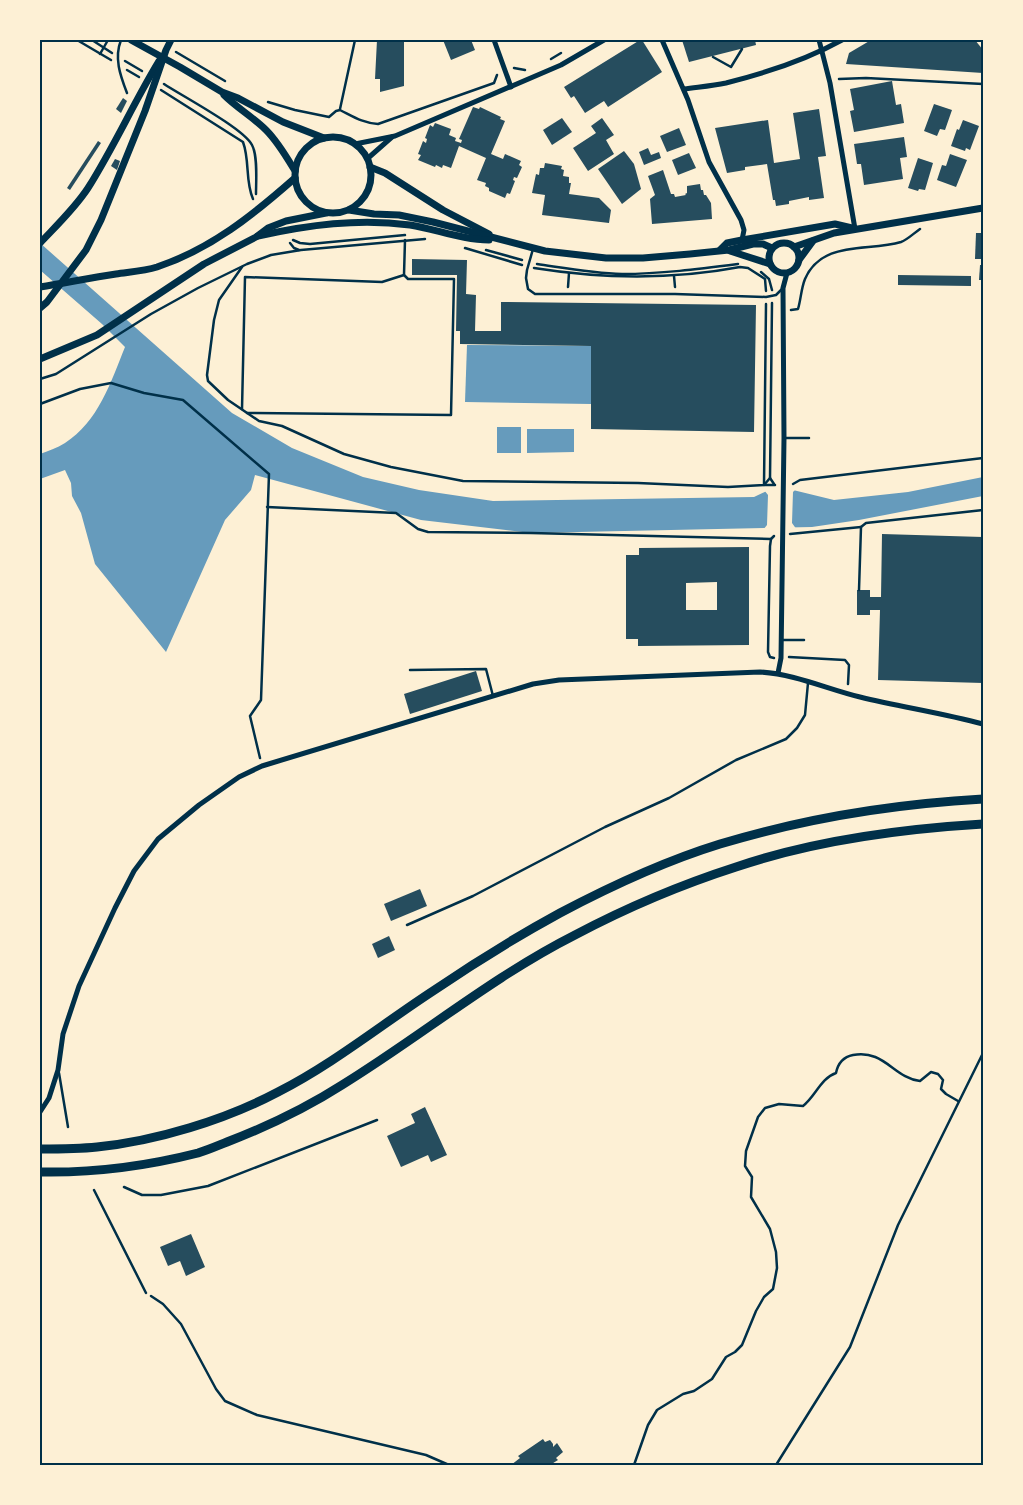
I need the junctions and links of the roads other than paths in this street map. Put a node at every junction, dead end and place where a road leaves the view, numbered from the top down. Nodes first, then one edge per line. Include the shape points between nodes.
1 (121, 40) edge
2 (131, 40) edge
3 (171, 40) edge
4 (494, 40) edge
5 (604, 40) edge
6 (662, 40) edge
7 (819, 40) edge
8 (842, 40) edge
9 (169, 49) junction
10 (822, 51) junction
11 (512, 87) junction
12 (684, 89) junction
13 (222, 92) junction
14 (127, 93) dead end
15 (392, 137) junction
16 (324, 138) junction
17 (355, 144) junction
18 (367, 159) junction
19 (370, 167) junction
20 (295, 175) junction
21 (983, 208) edge
22 (349, 210) junction
23 (326, 213) junction
24 (855, 228) junction
25 (256, 237) junction
26 (499, 240) junction
27 (742, 240) junction
28 (813, 241) junction
29 (40, 243) edge
30 (794, 247) junction
31 (533, 248) junction
32 (772, 248) junction
33 (720, 250) junction
34 (729, 250) junction
35 (799, 260) junction
36 (770, 264) junction
37 (787, 273) junction
38 (40, 288) edge
39 (783, 288) junction
40 (40, 308) edge
41 (40, 359) edge
42 (784, 438) junction
43 (809, 438) dead end
44 (781, 640) junction
45 (804, 640) dead end
46 (410, 670) dead end
47 (778, 673) junction
48 (808, 682) junction
49 (493, 696) junction
50 (983, 724) edge
51 (983, 800) edge
52 (983, 824) edge
53 (407, 925) dead end
54 (58, 1070) junction
55 (40, 1112) edge
56 (378, 1120) dead end
57 (68, 1127) dead end
58 (40, 1149) edge
59 (40, 1172) edge
60 (124, 1187) dead end
61 (94, 1190) dead end
62 (146, 1293) road end

1 - 14 lane via 118,65
2 - 13 street
3 - 9 street
4 - 11 street
5 - 11 street via 561,65
6 - 12 street
7 - 10 street
8 - 10 street
9 - 29 street via 137,98 87,189
9 - 40 street via 101,220 86,250
10 - 12 street via 734,81
10 - 24 street
11 - 15 street
12 - 27 street via 709,162 741,220
13 - 16 street
13 - 20 street via 279,143
15 - 17 street
15 - 18 street
16 - 17 street via 345,139
16 - 20 street via 307,147 297,162
17 - 18 street
18 - 19 street
19 - 22 street via 369,187 358,204
19 - 26 street via 386,173 443,210
20 - 23 street via 304,201
20 - 38 street via 256,212 208,244 155,267
21 - 24 street
22 - 23 street
22 - 26 street via 399,215
23 - 25 street via 286,221
24 - 27 street via 835,224
24 - 28 street
25 - 26 street via 297,228 376,222 435,229 473,240
25 - 41 street via 204,264 97,334
26 - 31 street
27 - 33 street via 727,244
28 - 30 street
28 - 35 street
30 - 32 street via 785,243
30 - 35 street
31 - 33 street via 606,258 643,258
31 - 39 lane via 526,278 528,289 535,294 766,297 776,295
32 - 34 street via 753,244
32 - 36 street
33 - 34 street
34 - 36 street
35 - 37 street
36 - 37 street via 775,271
37 - 39 street
39 - 42 street
42 - 43 lane
42 - 44 street
44 - 45 lane
44 - 47 street
46 - 49 lane via 486,669
47 - 48 street
47 - 49 street via 559,680
48 - 50 street via 862,698
48 - 53 lane via 804,715 786,739 736,760 669,798 604,827 481,892
49 - 54 street via 262,766 238,777 158,839 134,871 78,986 63,1034
51 - 58 highway via 925,802 824,818 719,844 665,864 568,909 491,953 331,1061 277,1093 193,1127 96,1147
52 - 59 highway via 930,827 790,851 666,892 573,936 508,974 341,1086 245,1135 199,1152 136,1166
54 - 55 street via 49,1098
54 - 57 lane
56 - 60 lane via 208,1186 161,1196 142,1195
61 - 62 lane

